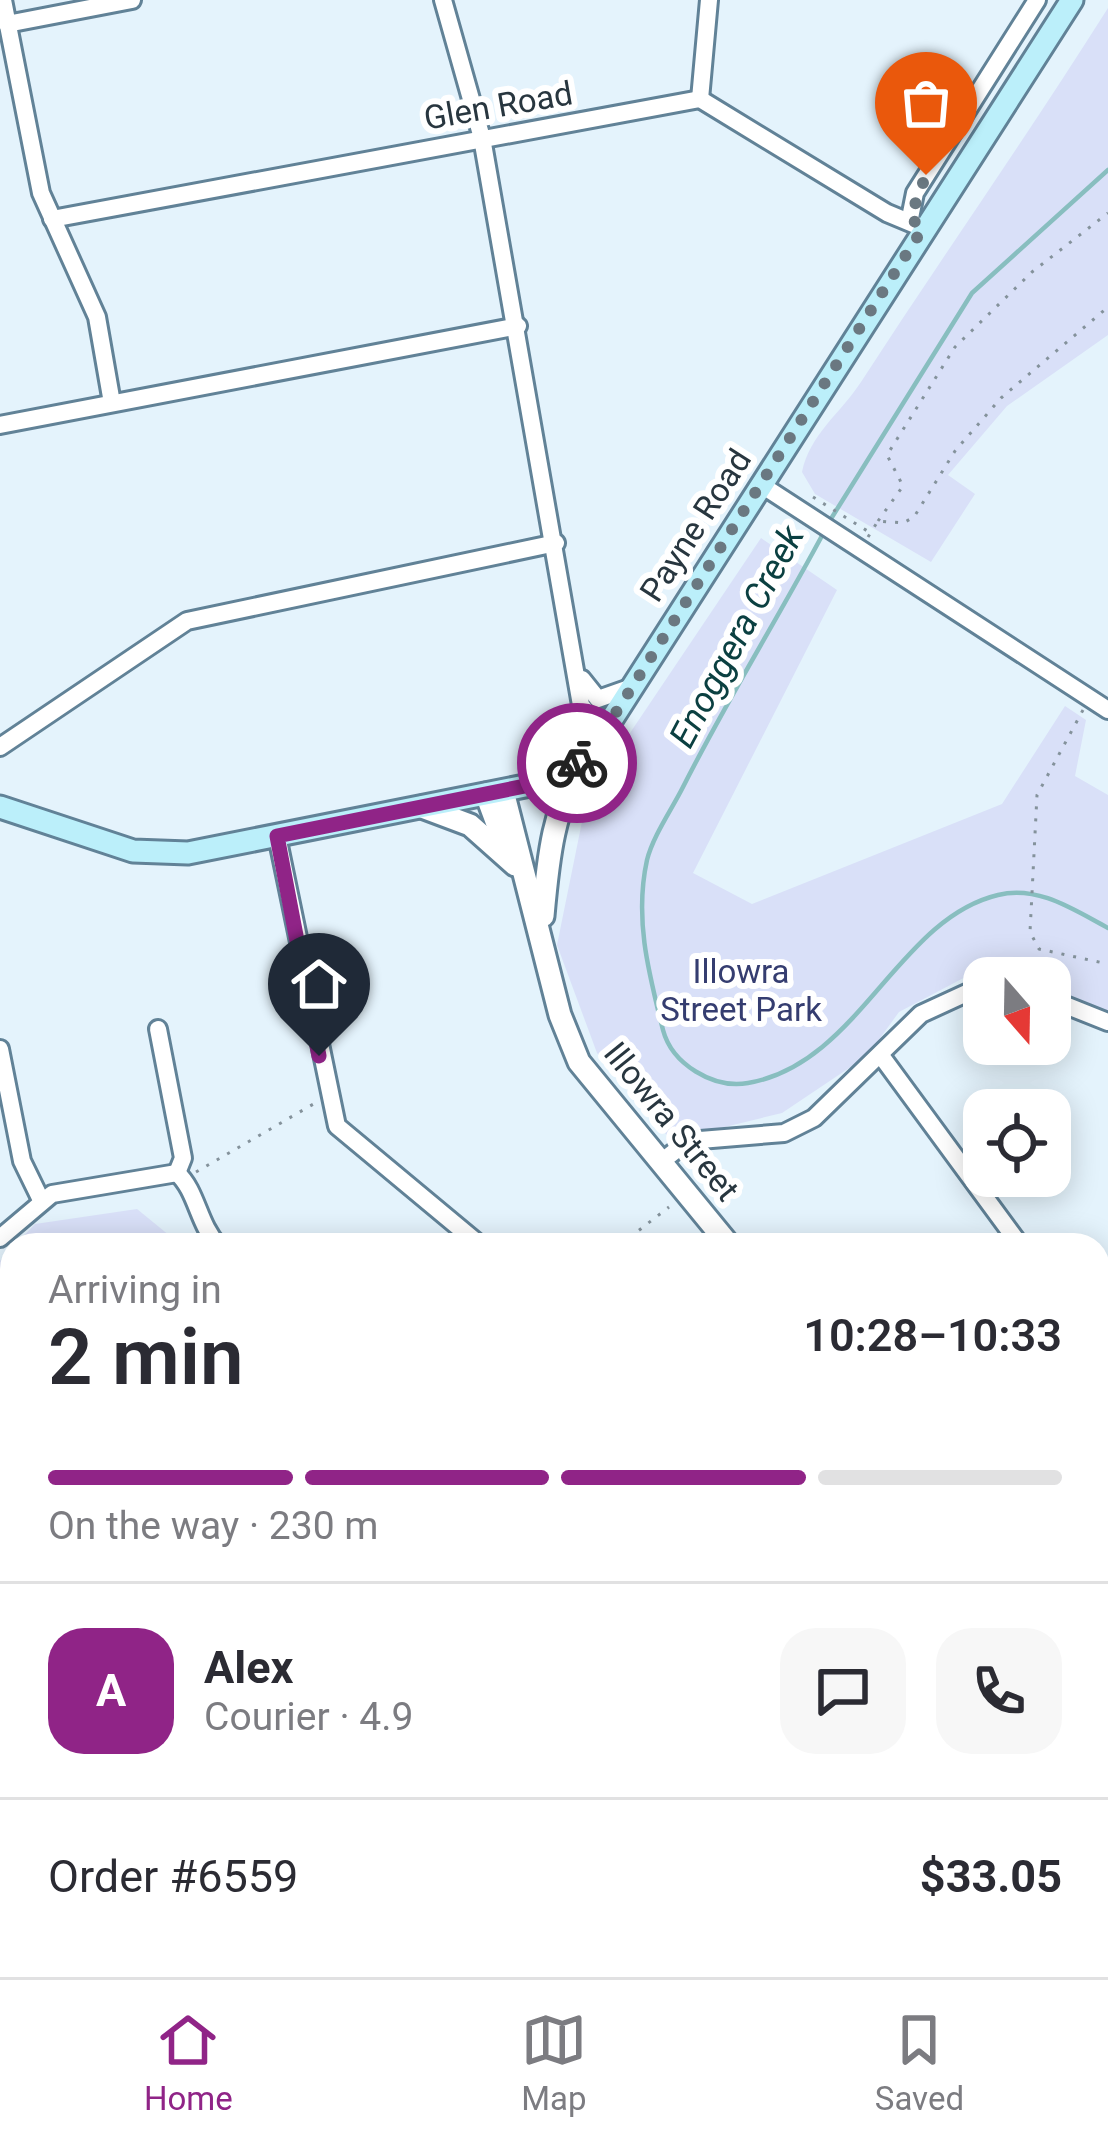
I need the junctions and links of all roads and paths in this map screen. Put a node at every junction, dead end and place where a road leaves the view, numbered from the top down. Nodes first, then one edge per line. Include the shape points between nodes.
1 (3, 0) edge
2 (132, 0) edge
3 (443, 0) edge
4 (709, 0) edge
5 (1037, 0) edge
6 (1072, 0) edge
7 (8, 23) junction
8 (700, 99) junction
9 (482, 138) junction
10 (1106, 214) edge
11 (52, 219) junction
12 (916, 223) junction
13 (1108, 307) edge
14 (518, 326) junction
15 (112, 403) junction
16 (0, 425) edge
17 (760, 484) junction
18 (807, 504) junction
19 (878, 521) junction
20 (859, 540) junction
21 (556, 543) junction
22 (579, 673) junction
23 (632, 687) junction
24 (1083, 709) dead end
25 (1108, 710) edge
26 (603, 733) junction
27 (0, 747) edge
28 (589, 752) junction
29 (494, 793) junction
30 (0, 806) edge
31 (421, 807) junction
32 (277, 836) junction
33 (515, 866) junction
34 (531, 896) junction
35 (542, 942) junction
36 (1108, 964) edge
37 (963, 995) edge
38 (1071, 1007) edge
39 (1108, 1022) edge
40 (158, 1029) dead end
41 (0, 1049) edge
42 (882, 1057) junction
43 (326, 1096) junction
44 (662, 1162) junction
45 (180, 1176) junction
46 (40, 1200) junction
47 (669, 1207) dead end
48 (5, 1233) edge
49 (208, 1233) edge
50 (465, 1233) edge
51 (635, 1233) edge
52 (719, 1233) edge
53 (1011, 1233) edge

1 - 7 street
2 - 7 street
3 - 9 street
4 - 8 street
5 - 12 street, Payne Road via 915,193
6 - 12 main road, Payne Road
7 - 11 street
8 - 9 street, Glen Road
8 - 12 street
9 - 11 street, Glen Road
9 - 14 street
10 - 19 path via 955,347 887,455 903,486
11 - 15 street via 97,317
12 - 17 main road, Payne Road
13 - 19 path via 1001,398 914,517
14 - 15 street
14 - 21 street
15 - 16 street
17 - 18 street
17 - 23 main road, Payne Road
18 - 20 street
18 - 20 path via 844,516
19 - 20 path
20 - 25 street
21 - 22 street
21 - 27 street via 187,621
22 - 23 street via 598,699
22 - 26 street via 581,705
23 - 26 main road, Payne Road
24 - 36 path via 1042,778 1030,932 1039,949
26 - 28 main road, Payne Road
28 - 29 main road, Payne Road via 555,778
28 - 35 street via 555,823
29 - 31 main road, Payne Road
29 - 33 street, Illowra Street
29 - 34 street, Illowra Street
30 - 32 main road, Payne Road via 160,854
31 - 32 main road, Payne Road
31 - 33 street via 470,825
32 - 43 street
33 - 34 street, Illowra Street
34 - 35 street, Illowra Street
35 - 44 street, Illowra Street via 579,1062
37 - 42 street via 921,1014
38 - 39 street
40 - 45 street
41 - 46 street via 22,1161
42 - 44 street via 801,1125 688,1141
42 - 53 street
43 - 45 path
43 - 50 street via 350,1140
44 - 52 street, Illowra Street
45 - 46 street
45 - 49 street
46 - 48 street
47 - 51 path

